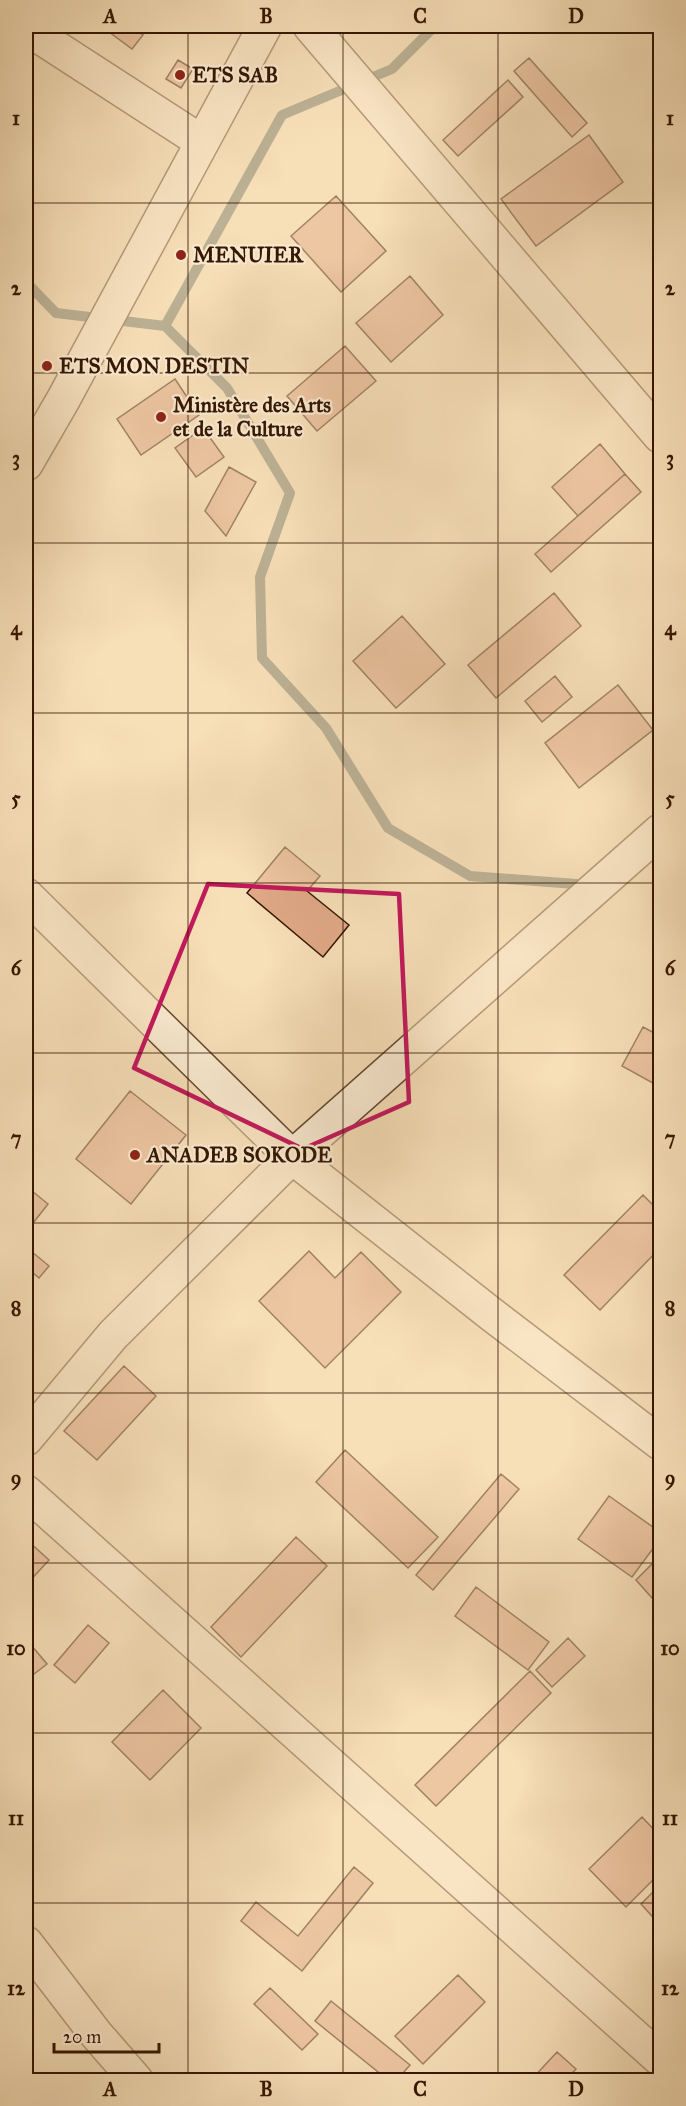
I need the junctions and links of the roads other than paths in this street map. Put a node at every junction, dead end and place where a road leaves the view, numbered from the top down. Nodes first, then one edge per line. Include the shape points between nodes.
1 (265, 26) edge
2 (310, 26) edge
3 (26, 28) edge
4 (202, 142) junction
5 (660, 436) edge
6 (26, 464) edge
7 (660, 831) edge
8 (26, 895) edge
9 (292, 1157) junction
10 (26, 1439) edge
11 (660, 1443) edge
12 (26, 1492) edge
13 (26, 1943) edge
14 (660, 2060) edge
15 (136, 2080) edge

1 - 4 street
2 - 5 street
3 - 4 street
4 - 6 street
7 - 9 street
8 - 9 street
9 - 10 street via 113,1335
9 - 11 street
12 - 14 street
13 - 15 street

